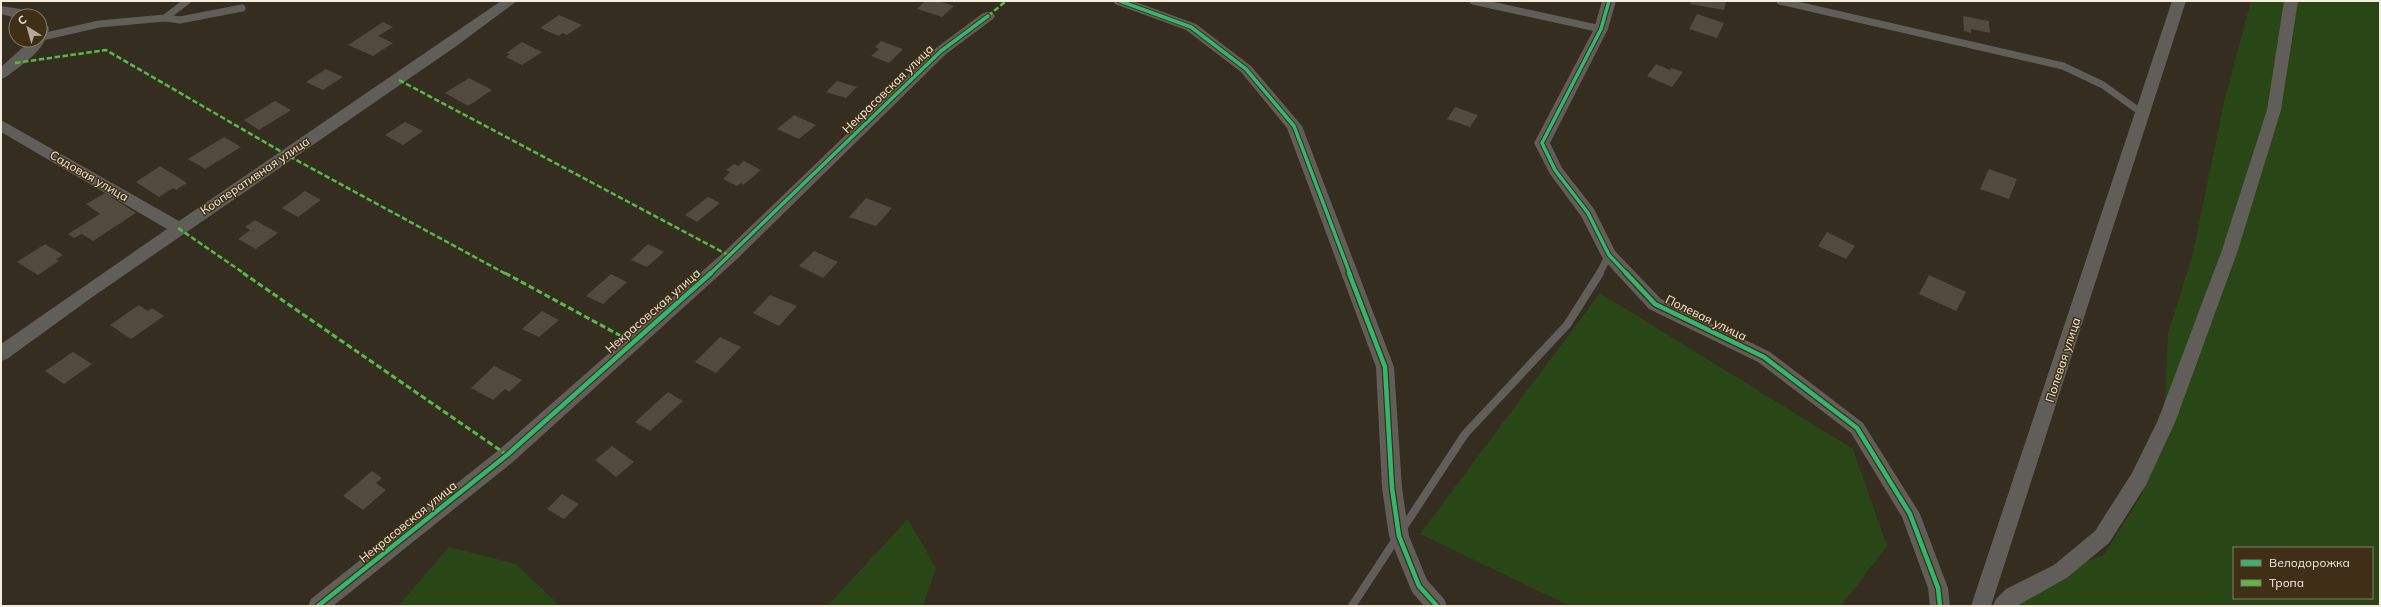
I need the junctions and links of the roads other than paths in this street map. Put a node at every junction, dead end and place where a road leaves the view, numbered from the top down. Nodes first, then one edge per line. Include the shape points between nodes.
1 (187, 1) edge
2 (510, 1) edge
3 (1120, 1) edge
4 (1473, 1) edge
5 (1609, 1) edge
6 (1780, 1) edge
7 (2179, 1) edge
8 (2291, 1) edge
9 (242, 8) dead end
10 (988, 16) dead end
11 (165, 18) junction
12 (1601, 29) junction
13 (48, 34) edge
14 (32, 48) edge
15 (1, 74) edge
16 (2142, 113) junction
17 (1, 125) edge
18 (178, 228) junction
19 (1609, 255) junction
20 (1, 354) edge
21 (1399, 536) junction
22 (318, 606) edge
23 (1352, 606) edge
24 (1436, 606) edge
25 (1940, 606) edge
26 (1981, 606) edge
27 (2003, 606) edge

1 - 11 lane
2 - 18 street, Кооперативная улица via 399,80
3 - 21 street via 1191,27 1246,69 1294,126 1385,367 1392,488
4 - 12 lane
5 - 12 street, Полевая улица
6 - 16 lane via 2063,66 2103,85
7 - 16 street, Полевая улица
8 - 27 street via 2274,110 2234,235 2167,420 2139,479 2102,537 2061,571 2013,596
9 - 11 lane via 180,20
10 - 22 street, Некрасовская улица via 941,51 730,256 507,455
11 - 13 lane via 99,24
12 - 19 street, Полевая улица via 1542,143 1555,170 1588,213
14 - 15 street
16 - 26 street, Полевая улица
17 - 18 street, Садовая улица
18 - 20 street, Кооперативная улица
19 - 21 lane via 1593,286 1566,325 1465,434
19 - 25 street, Полевая улица via 1655,304 1764,358 1856,428 1910,514 1938,588
21 - 23 lane
21 - 24 street via 1420,586

